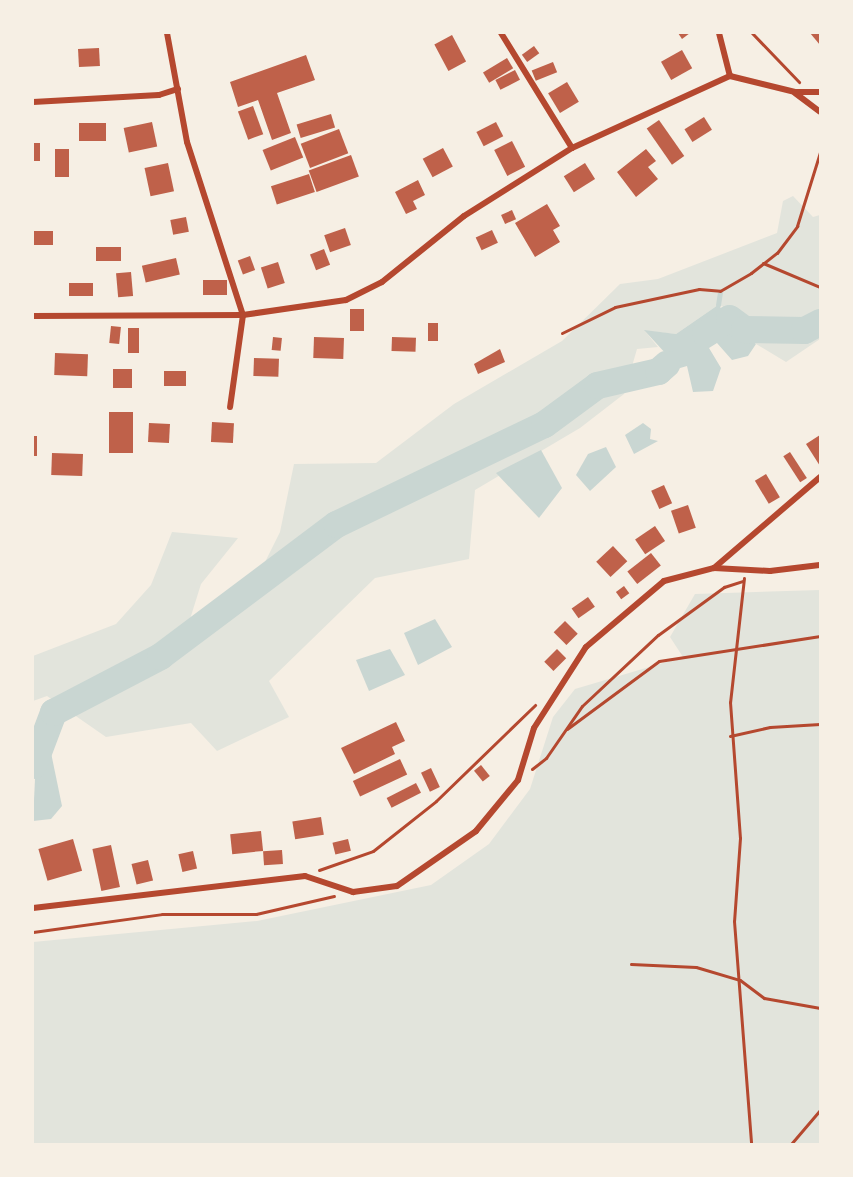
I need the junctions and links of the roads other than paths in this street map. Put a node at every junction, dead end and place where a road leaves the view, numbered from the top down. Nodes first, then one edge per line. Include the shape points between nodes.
1 (167, 33) edge
2 (501, 33) edge
3 (719, 33) edge
4 (730, 76) junction
5 (178, 89) junction
6 (795, 92) junction
7 (820, 92) edge
8 (33, 102) edge
9 (820, 112) edge
10 (572, 148) junction
11 (243, 315) junction
12 (33, 316) edge
13 (230, 407) dead end
14 (820, 477) edge
15 (820, 565) edge
16 (714, 568) junction
17 (33, 908) edge

1 - 5 street
2 - 10 street
3 - 4 street
4 - 6 street
4 - 10 street
5 - 8 street
5 - 11 street via 187,142
6 - 7 street
6 - 9 street
10 - 11 street via 464,216 382,282 346,300
11 - 12 street
11 - 13 street
14 - 16 street via 776,509
15 - 16 street via 771,572
16 - 17 street via 664,581 586,646 534,728 518,780 476,831 397,886 353,892 305,876

